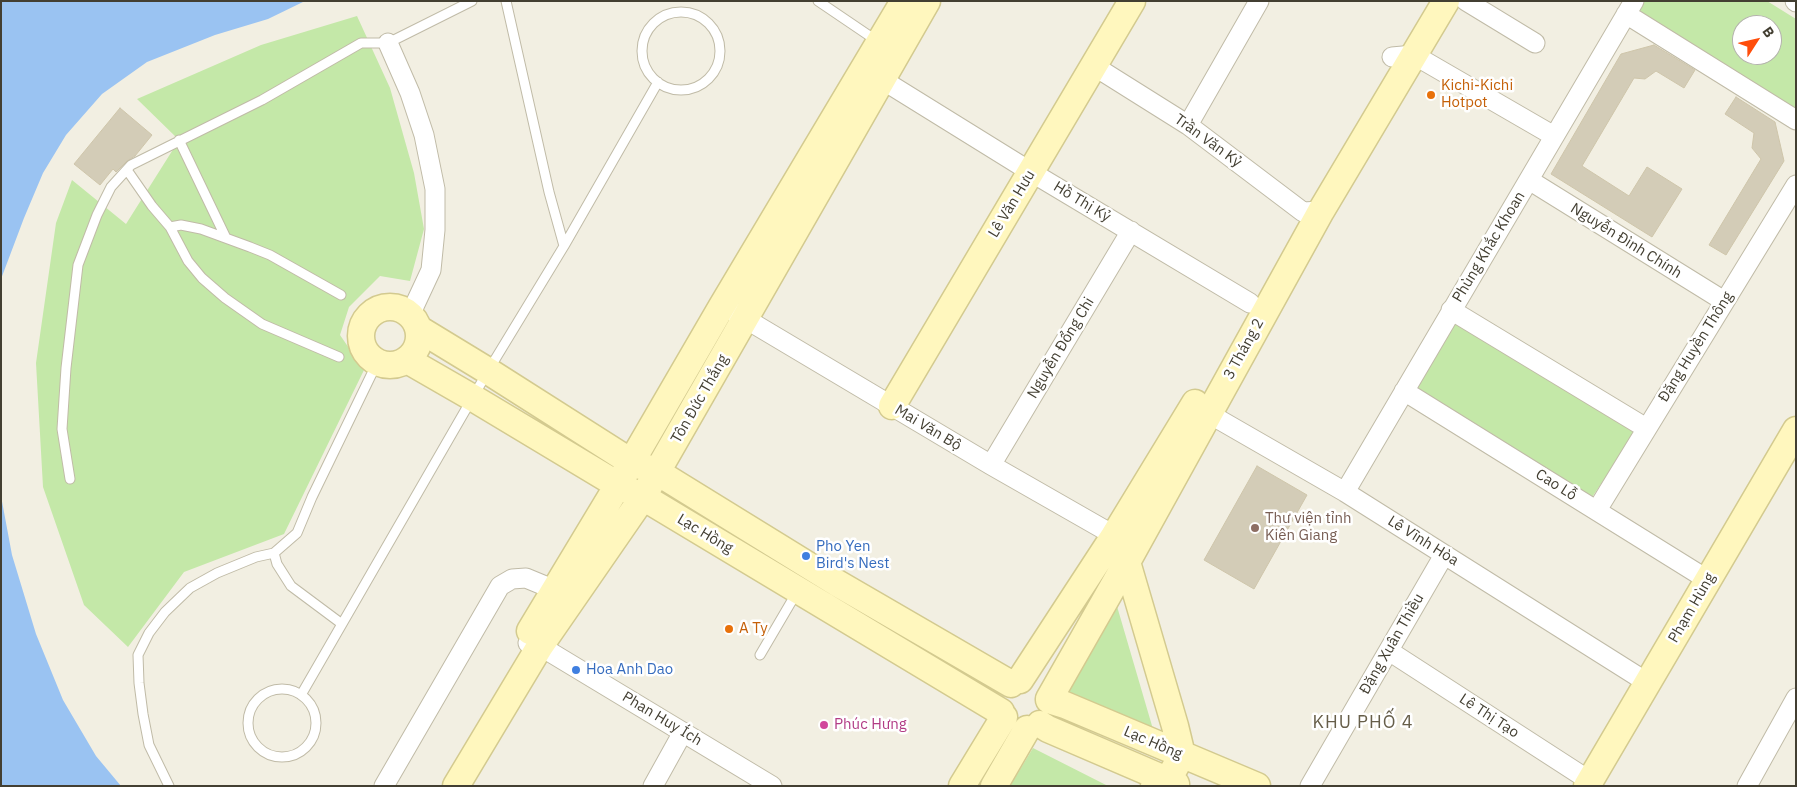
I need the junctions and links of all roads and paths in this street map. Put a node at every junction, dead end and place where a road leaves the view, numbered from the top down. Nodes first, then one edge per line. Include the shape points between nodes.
1 (472, 1) edge
2 (506, 1) edge
3 (818, 1) edge
4 (904, 1) edge
5 (927, 1) edge
6 (1132, 1) edge
7 (1259, 1) edge
8 (1424, 1) edge
9 (1446, 1) edge
10 (1466, 1) edge
11 (1630, 8) edge
12 (388, 43) junction
13 (879, 43) junction
14 (1535, 43) dead end
15 (1403, 56) junction
16 (1094, 66) junction
17 (872, 75) junction
18 (658, 82) junction
19 (1796, 120) edge
20 (1188, 125) junction
21 (1554, 136) junction
22 (179, 140) junction
23 (127, 170) junction
24 (1031, 172) junction
25 (1528, 180) junction
26 (1796, 185) edge
27 (1312, 211) junction
28 (170, 227) junction
29 (1131, 231) junction
30 (226, 238) junction
31 (564, 246) junction
32 (341, 295) dead end
33 (1724, 302) junction
34 (1250, 303) junction
35 (722, 306) junction
36 (1451, 310) junction
37 (746, 318) junction
38 (414, 322) junction
39 (339, 357) dead end
40 (407, 360) junction
41 (378, 363) junction
42 (488, 371) junction
43 (1404, 391) junction
44 (473, 398) junction
45 (892, 406) junction
46 (1201, 410) junction
47 (1646, 428) junction
48 (1796, 430) edge
49 (631, 462) junction
50 (990, 465) junction
51 (657, 472) junction
52 (70, 479) dead end
53 (618, 485) junction
54 (1344, 492) junction
55 (642, 496) junction
56 (1596, 510) junction
57 (1126, 548) junction
58 (274, 553) junction
59 (1444, 555) junction
60 (1708, 580) junction
61 (837, 583) junction
62 (798, 589) junction
63 (555, 590) junction
64 (823, 604) junction
65 (342, 624) junction
66 (532, 644) junction
67 (1389, 650) junction
68 (760, 655) dead end
69 (1016, 682) junction
70 (1648, 683) junction
71 (301, 695) junction
72 (1796, 698) edge
73 (1041, 713) junction
74 (1003, 714) junction
75 (684, 732) junction
76 (1182, 755) junction
77 (1588, 783) edge
78 (1168, 784) edge
79 (169, 786) edge
80 (384, 786) edge
81 (438, 786) edge
82 (456, 786) edge
83 (653, 786) edge
84 (772, 786) edge
85 (962, 786) edge
86 (994, 786) edge
87 (1257, 786) edge
88 (1310, 786) edge
89 (1747, 786) edge

1 - 12 lane
2 - 31 lane
3 - 13 lane
4 - 13 street, Tôn Đức Thắng
5 - 17 street, Tôn Đức Thắng
6 - 16 street, Lê Văn Hưu
7 - 20 street
8 - 15 street, 3 Tháng 2
9 - 15 street, 3 Tháng 2
10 - 14 street
11 - 19 street
11 - 21 street, Phùng Khắc Khoan
12 - 22 lane via 361,43 262,100
12 - 38 street via 424,135 436,189 431,270
13 - 17 street, Tôn Đức Thắng
15 - 21 street
15 - 27 street, 3 Tháng 2
16 - 20 street, Trần Văn Kỷ
16 - 24 street, Lê Văn Hưu
17 - 24 street, Hồ Thị Kỷ
17 - 35 street, Tôn Đức Thắng
17 - 37 street, Tôn Đức Thắng
18 - 18 lane via 676,90 692,88 707,80 717,68 721,52 718,36 708,22 694,14 678,11 662,16 650,26 643,41 642,58
18 - 31 lane
20 - 27 street, Trần Văn Kỷ
21 - 25 street, Phùng Khắc Khoan
22 - 23 lane
22 - 30 lane
23 - 28 lane
23 - 52 lane via 111,187 96,215 78,265 62,429
24 - 29 street, Hồ Thị Kỷ
24 - 45 street, Lê Văn Hưu
25 - 33 street, Nguyễn Đình Chính
25 - 36 street, Phùng Khắc Khoan
26 - 33 street, Đặng Huyền Thông
27 - 34 street, 3 Tháng 2
27 - 46 street, 3 Tháng 2
28 - 30 lane via 181,225
28 - 39 lane via 188,261 225,298 262,324
29 - 34 street, Hồ Thị Kỷ
29 - 50 street, Nguyễn Đổng Chi
30 - 32 lane via 270,255
31 - 42 lane
33 - 47 street, Đặng Huyền Thông
34 - 46 street, 3 Tháng 2
35 - 37 street, Mai Văn Bộ
35 - 49 street, Tôn Đức Thắng
36 - 43 street, Phùng Khắc Khoan
36 - 47 street
37 - 45 street, Mai Văn Bộ
37 - 51 street, Tôn Đức Thắng
38 - 40 street via 419,340
38 - 41 street via 402,309 392,307 369,315 360,333 362,344 366,353
38 - 42 street, Lạc Hồng
40 - 41 street via 398,365
40 - 44 street, Lạc Hồng
41 - 58 lane via 297,533
42 - 44 lane
42 - 49 street, Lạc Hồng
43 - 54 street, Phùng Khắc Khoan
43 - 56 street, Cao Lỗ
44 - 53 street, Lạc Hồng
44 - 65 lane
45 - 50 street, Mai Văn Bộ
46 - 54 street, Lê Vĩnh Hòa
46 - 57 street, 3 Tháng 2
47 - 56 street, Đặng Huyền Thông
48 - 60 street, Phạm Hùng
49 - 51 street, Lạc Hồng
49 - 53 street, Tôn Đức Thắng
50 - 57 street, Mai Văn Bộ
51 - 55 street, Tôn Đức Thắng
51 - 61 street, Lạc Hồng
53 - 55 street, Lạc Hồng
53 - 63 street, Tôn Đức Thắng
54 - 59 street, Lê Vĩnh Hòa
55 - 62 street, Lạc Hồng
55 - 66 street, Tôn Đức Thắng
56 - 60 street, Cao Lỗ
57 - 69 street, 3 Tháng 2
57 - 73 street, 3 Tháng 2
57 - 76 street
58 - 65 lane via 291,586
58 - 79 lane via 217,573 190,588 149,632 138,655 149,746
59 - 67 street, Đặng Xuân Thiều
59 - 70 street, Lê Vĩnh Hòa
60 - 70 street, Phạm Hùng
61 - 64 street
61 - 69 street, Lạc Hồng
62 - 64 street, Lạc Hồng
62 - 68 lane
63 - 66 street, Tôn Đức Thắng
63 - 80 street via 526,578 512,579 500,586
64 - 74 street, Lạc Hồng
65 - 71 lane
66 - 75 street, Phan Huy Ích
66 - 81 street, Tôn Đức Thắng
66 - 82 street, Tôn Đức Thắng
67 - 77 street, Lê Thị Tạo
67 - 88 street, Đặng Xuân Thiều
69 - 73 street via 1030,680 1045,690
69 - 74 street via 1003,693 1000,706
70 - 77 street, Phạm Hùng
71 - 71 lane via 290,690 278,690 257,700 248,721 249,733 263,752 286,757 307,747 316,726 315,714
72 - 89 street
73 - 74 street via 1014,726
73 - 76 street, Lạc Hồng via 1065,705
73 - 78 street, Lạc Hồng via 1048,729
73 - 86 street, 3 Tháng 2
74 - 85 street
75 - 83 street
75 - 84 street, Phan Huy Ích
76 - 78 street
76 - 87 street, Lạc Hồng

